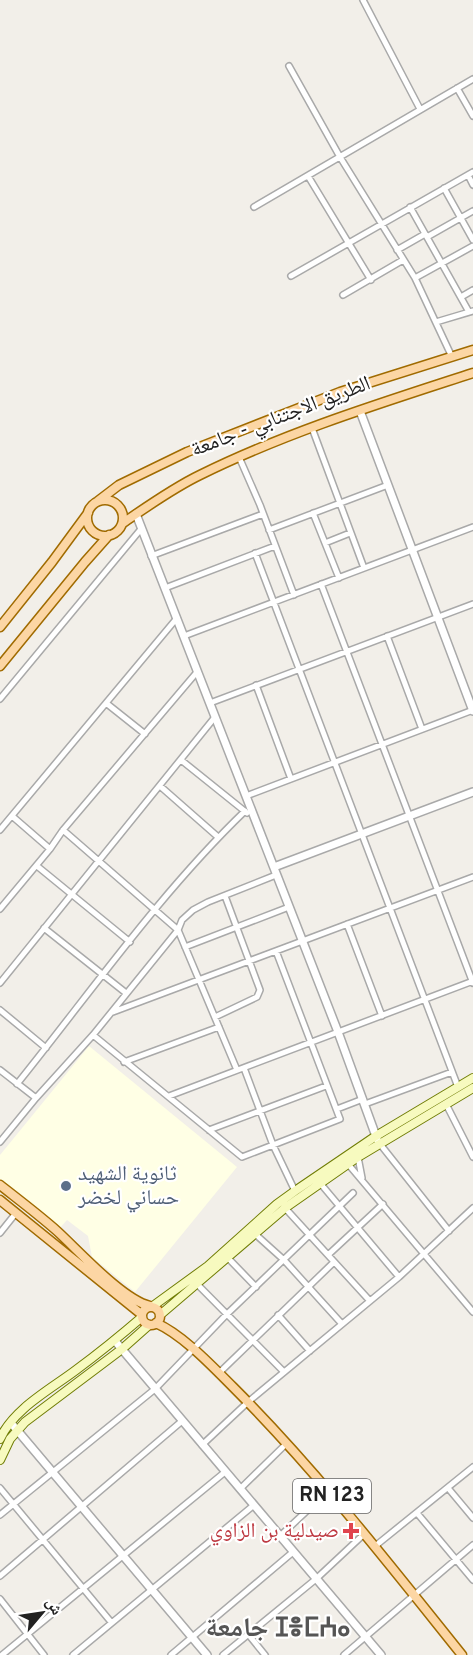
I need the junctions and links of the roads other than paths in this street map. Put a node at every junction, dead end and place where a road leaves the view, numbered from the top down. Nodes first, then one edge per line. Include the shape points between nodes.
1 (363, 0) edge
2 (289, 66) dead end
3 (473, 79) edge
4 (457, 88) junction
5 (420, 109) junction
6 (473, 116) edge
7 (340, 158) junction
8 (470, 174) edge
9 (308, 176) junction
10 (473, 185) edge
11 (444, 188) junction
12 (254, 207) dead end
13 (410, 207) junction
14 (473, 211) edge
15 (461, 219) junction
16 (381, 224) junction
17 (426, 236) junction
18 (473, 240) edge
19 (348, 243) junction
20 (473, 246) edge
21 (397, 250) junction
22 (403, 260) junction
23 (442, 263) junction
24 (291, 276) dead end
25 (415, 278) junction
26 (371, 280) junction
27 (473, 290) edge
28 (342, 295) dead end
29 (461, 297) junction
30 (471, 312) edge
31 (436, 322) junction
32 (473, 350) edge
33 (452, 357) junction
34 (473, 373) edge
35 (360, 411) junction
36 (312, 428) junction
37 (239, 458) junction
38 (388, 485) junction
39 (98, 501) junction
40 (339, 504) junction
41 (88, 513) junction
42 (313, 513) junction
43 (136, 514) junction
44 (263, 514) junction
45 (123, 522) junction
46 (473, 527) edge
47 (141, 529) junction
48 (269, 530) junction
49 (350, 533) junction
50 (109, 536) junction
51 (325, 543) junction
52 (275, 546) junction
53 (412, 550) junction
54 (255, 553) junction
55 (151, 556) junction
56 (364, 568) junction
57 (339, 578) junction
58 (321, 584) junction
59 (165, 588) junction
60 (294, 595) junction
61 (274, 602) junction
62 (473, 604) edge
63 (438, 617) junction
64 (177, 618) junction
65 (0, 627) edge
66 (184, 636) junction
67 (387, 636) junction
68 (347, 651) junction
69 (0, 666) edge
70 (299, 669) junction
71 (198, 672) junction
72 (256, 686) junction
73 (0, 699) edge
74 (106, 703) junction
75 (210, 703) junction
76 (473, 710) edge
77 (215, 717) junction
78 (422, 729) junction
79 (146, 734) junction
80 (382, 744) junction
81 (181, 760) junction
82 (334, 762) junction
83 (291, 779) junction
84 (160, 786) junction
85 (473, 792) edge
86 (246, 796) junction
87 (245, 811) junction
88 (12, 816) junction
89 (410, 816) junction
90 (255, 819) junction
91 (0, 830) edge
92 (63, 830) junction
93 (362, 834) junction
94 (218, 837) junction
95 (50, 849) junction
96 (99, 862) junction
97 (37, 866) junction
98 (275, 871) junction
99 (473, 877) edge
100 (438, 890) junction
101 (72, 894) junction
102 (225, 896) junction
103 (289, 907) junction
104 (390, 908) junction
105 (0, 909) edge
106 (155, 911) junction
107 (347, 924) junction
108 (236, 927) junction
109 (44, 928) junction
110 (178, 930) junction
111 (302, 941) junction
112 (130, 942) junction
113 (185, 947) junction
114 (276, 951) junction
115 (249, 961) junction
116 (102, 976) junction
117 (199, 980) junction
118 (473, 982) edge
119 (0, 983) edge
120 (126, 993) junction
121 (424, 1000) junction
122 (0, 1010) edge
123 (111, 1013) junction
124 (382, 1016) junction
125 (215, 1017) junction
126 (219, 1027) junction
127 (338, 1032) junction
128 (93, 1035) junction
129 (310, 1043) junction
130 (46, 1048) junction
131 (124, 1062) junction
132 (244, 1068) junction
133 (0, 1070) edge
134 (237, 1070) junction
135 (452, 1072) junction
136 (473, 1078) edge
137 (17, 1084) junction
138 (326, 1086) junction
139 (458, 1088) junction
140 (473, 1088) edge
141 (169, 1096) junction
142 (36, 1098) junction
143 (364, 1101) junction
144 (446, 1104) junction
145 (337, 1109) junction
146 (260, 1111) junction
147 (209, 1130) junction
148 (378, 1140) junction
149 (0, 1142) edge
150 (273, 1145) junction
151 (358, 1157) junction
152 (473, 1157) edge
153 (346, 1161) junction
154 (362, 1180) junction
155 (320, 1183) junction
156 (0, 1185) edge
157 (295, 1191) junction
158 (353, 1193) dead end
159 (0, 1200) edge
160 (383, 1204) junction
161 (339, 1207) junction
162 (285, 1208) junction
163 (473, 1208) edge
164 (16, 1213) junction
165 (356, 1228) junction
166 (449, 1231) junction
167 (0, 1233) edge
168 (255, 1233) junction
169 (310, 1235) junction
170 (425, 1254) junction
171 (328, 1255) junction
172 (227, 1257) junction
173 (284, 1260) junction
174 (334, 1262) junction
175 (399, 1278) junction
176 (197, 1284) junction
177 (256, 1287) junction
178 (308, 1287) junction
179 (370, 1301) junction
180 (151, 1306) junction
181 (473, 1312) edge
182 (226, 1315) junction
183 (278, 1315) junction
184 (141, 1316) junction
185 (156, 1320) junction
186 (342, 1324) junction
187 (252, 1339) junction
188 (114, 1341) junction
189 (192, 1348) junction
190 (122, 1349) junction
191 (310, 1351) junction
192 (284, 1372) junction
193 (219, 1373) junction
194 (155, 1389) junction
195 (248, 1402) junction
196 (28, 1407) junction
197 (35, 1414) junction
198 (182, 1421) junction
199 (11, 1423) junction
200 (18, 1430) junction
201 (0, 1439) edge
202 (202, 1444) junction
203 (286, 1444) junction
204 (0, 1460) edge
205 (473, 1467) edge
206 (53, 1471) junction
207 (225, 1472) junction
208 (0, 1488) edge
209 (448, 1488) junction
210 (240, 1489) junction
211 (328, 1491) junction
212 (14, 1504) junction
213 (254, 1505) junction
214 (82, 1506) junction
215 (417, 1513) junction
216 (0, 1515) edge
217 (473, 1518) edge
218 (363, 1535) junction
219 (280, 1536) junction
220 (44, 1539) junction
221 (473, 1545) edge
222 (374, 1547) junction
223 (294, 1552) junction
224 (123, 1554) junction
225 (456, 1560) junction
226 (0, 1576) edge
227 (316, 1579) junction
228 (473, 1580) edge
229 (84, 1587) junction
230 (152, 1588) junction
231 (414, 1595) junction
232 (0, 1599) edge
233 (111, 1622) junction
234 (248, 1634) junction
235 (27, 1635) junction
236 (193, 1637) junction
237 (366, 1637) junction
238 (2, 1655) edge
239 (44, 1655) edge
240 (73, 1655) edge
241 (171, 1655) edge
242 (207, 1655) edge
243 (224, 1655) edge
244 (265, 1655) edge
245 (344, 1655) edge
246 (381, 1655) edge
247 (462, 1655) edge

1 - 5 street
2 - 7 street
3 - 4 street
4 - 5 street
4 - 6 street
5 - 7 street
7 - 9 street
7 - 16 street
8 - 10 street
8 - 11 street
9 - 12 street
9 - 19 street
11 - 13 street
11 - 15 street
13 - 16 street
13 - 17 street
14 - 15 street
15 - 17 street
15 - 18 street
16 - 19 street
16 - 21 street
17 - 21 street
17 - 23 street
19 - 24 street
19 - 26 street
20 - 23 street
21 - 22 street
22 - 25 street
22 - 26 street
23 - 25 street
23 - 29 street
25 - 31 street
26 - 28 street
27 - 29 street
29 - 30 street
30 - 31 street
31 - 33 street
32 - 33 main road, الطريق الاجتنابي - جامعة
33 - 39 main road, الطريق الاجتنابي - جامعة via 340,392 187,452 127,480
34 - 35 main road, الطريق الاجتنابي - جامعة
35 - 36 main road, الطريق الاجتنابي - جامعة
35 - 38 street
36 - 37 main road, الطريق الاجتنابي - جامعة
36 - 40 street
37 - 43 main road, الطريق الاجتنابي - جامعة via 179,486
37 - 44 street
38 - 40 street
38 - 53 street
39 - 41 main road
39 - 45 main road via 117,504
40 - 42 street
40 - 49 street
41 - 50 main road via 90,527
41 - 65 main road
42 - 48 street
42 - 51 street
43 - 45 main road, الطريق الاجتنابي - جامعة
43 - 47 street
44 - 48 street
44 - 55 street
45 - 50 main road
46 - 53 street
47 - 55 street
47 - 73 street
48 - 52 street
49 - 51 street
49 - 56 street
50 - 69 main road
51 - 57 street
52 - 54 street
52 - 60 street
53 - 56 street
53 - 63 street
54 - 59 street
54 - 61 street
55 - 59 street
56 - 57 street
57 - 58 street
58 - 60 street
58 - 68 street
59 - 64 street
60 - 61 street
61 - 66 street
61 - 70 street
62 - 63 street
63 - 67 street
63 - 76 street
64 - 66 street
64 - 74 street
66 - 71 street
67 - 68 street
67 - 78 street
68 - 70 street
68 - 80 street
70 - 72 street
70 - 82 street
71 - 75 street
71 - 79 street
72 - 75 street
72 - 83 street
74 - 79 street
74 - 88 street
75 - 77 street
76 - 78 street
77 - 81 street
77 - 86 street
78 - 80 street
79 - 92 street
80 - 82 street
80 - 89 street
81 - 84 street
81 - 87 street
82 - 83 street
82 - 93 street
83 - 86 street
84 - 94 street
84 - 96 street
85 - 89 street
86 - 90 street
87 - 90 street
87 - 94 street
88 - 91 street
88 - 95 street
89 - 93 street
89 - 100 street
90 - 98 street
92 - 95 street
92 - 96 street
93 - 98 street
93 - 104 street
94 - 106 street
95 - 97 street
96 - 101 street
96 - 106 street
97 - 101 street
97 - 105 street
98 - 102 street
98 - 103 street
99 - 100 street
100 - 104 street
100 - 118 street
101 - 109 street
101 - 112 street
102 - 108 street
102 - 110 street via 193,910
103 - 108 street
103 - 111 street
104 - 107 street
104 - 121 street
106 - 110 street
106 - 112 street
107 - 111 street
107 - 124 street
108 - 113 street
108 - 115 street
109 - 116 street
109 - 119 street
110 - 113 street
110 - 120 street
111 - 114 street
111 - 127 street
112 - 116 street
113 - 117 street
114 - 115 street
114 - 129 street
115 - 117 street
115 - 125 street via 260,994
116 - 120 street
116 - 130 street
117 - 123 street
117 - 125 street
118 - 121 street
120 - 123 street
121 - 124 street
121 - 135 street
122 - 130 street
123 - 128 street
124 - 127 street
125 - 126 street
126 - 131 street
126 - 134 street
127 - 129 street
127 - 143 street
128 - 131 street
128 - 142 street
129 - 132 street
129 - 138 street
130 - 137 street
131 - 141 street
132 - 134 street
132 - 146 street
133 - 137 street
134 - 141 street
135 - 139 street
135 - 143 street
136 - 139 main road
137 - 142 street
138 - 145 street
138 - 146 street
139 - 148 main road
140 - 144 main road
141 - 147 street
142 - 149 street
143 - 145 street
143 - 148 street
144 - 148 main road
144 - 152 street
145 - 150 street via 340,1119
146 - 147 street
146 - 150 street
147 - 150 street via 242,1157
148 - 151 main road
148 - 153 main road
148 - 166 street
150 - 157 street
151 - 153 main road
151 - 154 street
153 - 154 street
153 - 155 main road
153 - 157 main road
154 - 160 street
155 - 161 street
155 - 162 main road
156 - 180 main road via 124,1291
157 - 180 main road via 208,1266
158 - 161 street
159 - 164 main road
160 - 165 street
160 - 170 street
161 - 165 street
161 - 169 street
162 - 168 main road
162 - 169 street
163 - 166 street
164 - 167 street
164 - 184 main road
165 - 171 street
165 - 175 street
166 - 170 street
168 - 172 main road
168 - 173 street
169 - 171 street
169 - 173 street
170 - 175 street
170 - 181 street
171 - 174 street
172 - 176 main road
172 - 177 street
173 - 177 street
173 - 178 street
174 - 178 street
174 - 179 street
175 - 179 street
176 - 182 street
176 - 185 main road
177 - 182 street
178 - 183 street
178 - 186 street
179 - 186 street
180 - 184 main road
180 - 185 main road via 157,1309
182 - 187 street
182 - 189 street
183 - 187 street
183 - 191 street
184 - 185 main road
184 - 188 main road
185 - 189 main road, RN 123 via 171,1325
185 - 190 main road
186 - 191 street
187 - 192 street
187 - 193 street
188 - 190 street
188 - 196 main road
189 - 193 main road, RN 123
189 - 194 street
190 - 194 street
190 - 197 main road
191 - 192 street
192 - 195 street
193 - 195 main road, RN 123
194 - 198 street
194 - 206 street
195 - 202 street
195 - 203 main road, RN 123
196 - 197 main road
196 - 199 main road
197 - 200 main road
198 - 202 street
198 - 214 street
199 - 200 street
199 - 201 main road
200 - 204 main road
200 - 206 street
202 - 207 street
203 - 210 street
203 - 211 main road, RN 123
205 - 209 street
206 - 212 street
206 - 214 street
207 - 210 street
207 - 224 street
208 - 212 street
209 - 215 street
209 - 217 street
210 - 213 street
211 - 218 main road, RN 123
211 - 219 street
212 - 216 street
212 - 220 street
213 - 219 street
213 - 230 street
214 - 220 street
214 - 224 street
215 - 222 street
215 - 225 street
218 - 222 main road, RN 123
218 - 227 street
219 - 223 street
220 - 226 street
220 - 229 street
221 - 225 street
222 - 231 main road, RN 123
223 - 227 street
223 - 236 street
224 - 229 street
224 - 230 street
225 - 228 street
225 - 231 street
227 - 234 street
227 - 237 street
229 - 233 street
229 - 235 street
230 - 233 street
230 - 236 street
231 - 237 street
231 - 247 main road, RN 123
232 - 235 street
233 - 240 street
234 - 243 street
234 - 244 street
235 - 238 street
235 - 239 street
236 - 241 street
236 - 242 street
237 - 245 street
237 - 246 street

